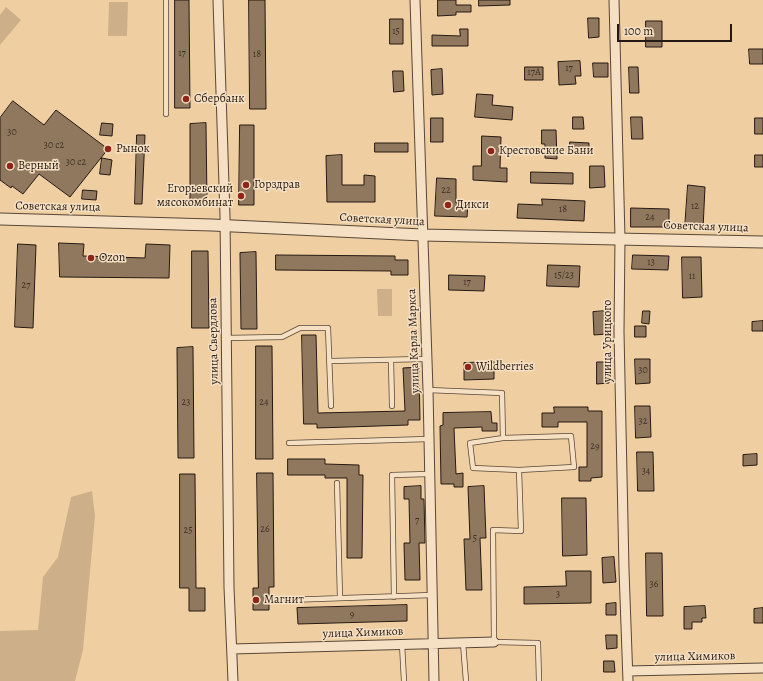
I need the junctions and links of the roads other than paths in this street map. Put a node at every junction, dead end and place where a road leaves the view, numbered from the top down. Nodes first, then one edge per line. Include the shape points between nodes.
1 (166, 0) edge
2 (218, 0) edge
3 (415, 0) edge
4 (614, 0) edge
5 (166, 114) dead end
6 (0, 219) edge
7 (225, 226) junction
8 (422, 235) junction
9 (620, 238) junction
10 (763, 242) edge
11 (226, 338) junction
12 (426, 359) junction
13 (391, 360) junction
14 (330, 361) junction
15 (428, 390) junction
16 (331, 406) dead end
17 (392, 406) dead end
18 (429, 438) junction
19 (503, 438) junction
20 (289, 443) dead end
21 (518, 470) junction
22 (430, 474) junction
23 (337, 483) dead end
24 (432, 595) junction
25 (394, 596) junction
26 (340, 598) junction
27 (286, 600) dead end
28 (463, 642) junction
29 (494, 642) junction
30 (433, 643) junction
31 (402, 644) junction
32 (232, 649) junction
33 (763, 668) edge
34 (628, 671) junction
35 (233, 681) edge
36 (404, 681) edge
37 (434, 681) edge
38 (466, 681) edge
39 (539, 681) edge
40 (628, 681) edge

1 - 5 lane
2 - 7 street, улица Свердлова
3 - 8 street, улица Карла Маркса
4 - 9 street, улица Урицкого
6 - 7 street, Советская улица
7 - 8 street, Советская улица
7 - 11 street, улица Свердлова
8 - 9 street, Советская улица
8 - 12 street, улица Карла Маркса
9 - 10 street, Советская улица
9 - 34 street, улица Урицкого via 619,339
11 - 14 lane via 282,337 300,328 328,328
11 - 32 street, улица Свердлова
12 - 13 lane
12 - 15 street, улица Карла Маркса
13 - 14 lane
13 - 17 lane
14 - 16 lane
15 - 18 street, улица Карла Маркса
15 - 19 lane via 502,393
18 - 20 lane
18 - 22 street, улица Карла Маркса
19 - 21 lane via 470,443 473,468
19 - 21 lane via 571,436 574,467
21 - 29 lane via 521,531 493,530
22 - 24 street, улица Карла Маркса
22 - 25 lane via 392,476
23 - 26 lane
24 - 25 lane
24 - 30 street, улица Карла Маркса
25 - 26 lane
26 - 27 lane
28 - 29 street, улица Химиков
28 - 30 street, улица Химиков
28 - 38 lane
29 - 39 lane via 538,642
30 - 31 street, улица Химиков
30 - 37 street, улица Карла Маркса
31 - 32 street, улица Химиков
31 - 36 lane
32 - 35 street, улица Свердлова
33 - 34 street, улица Химиков
34 - 40 street, улица Урицкого

